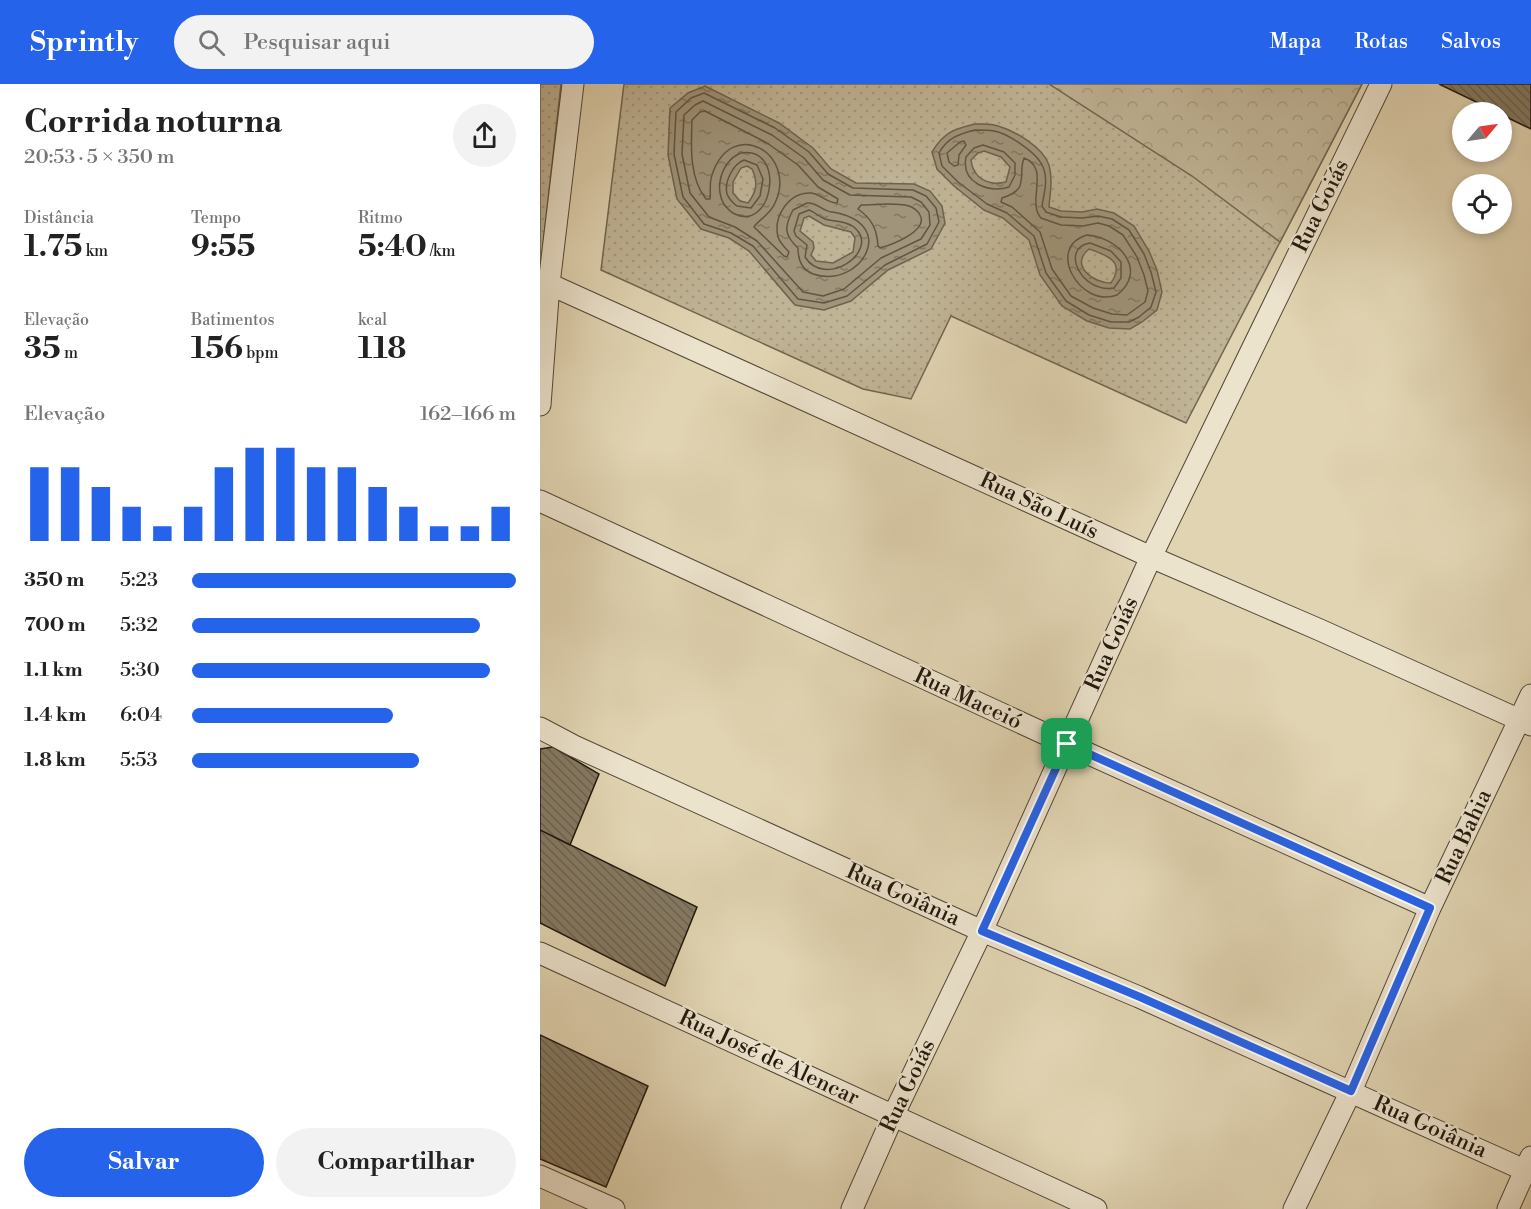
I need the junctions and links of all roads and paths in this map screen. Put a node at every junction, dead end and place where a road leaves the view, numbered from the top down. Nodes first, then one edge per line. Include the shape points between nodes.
1 (573, 84) edge
2 (1381, 84) edge
3 (549, 284) junction
4 (540, 405) edge
5 (540, 501) edge
6 (1151, 557) junction
7 (1531, 695) edge
8 (1525, 722) edge
9 (540, 728) edge
10 (1067, 744) junction
11 (1430, 908) junction
12 (982, 931) junction
13 (540, 953) edge
14 (1351, 1091) junction
15 (893, 1116) junction
16 (1529, 1167) edge
17 (540, 1176) edge
18 (614, 1209) edge
19 (852, 1209) edge
20 (1096, 1209) edge
21 (1294, 1209) edge
22 (1508, 1209) edge

1 - 3 street
2 - 6 street, Rua Goiás
3 - 4 street
3 - 6 street, Rua São Luís
5 - 10 street, Rua Maceió
6 - 8 street, Rua São Luís
6 - 10 street, Rua Goiás
7 - 8 street, Rua Bahia
8 - 11 street, Rua Bahia
9 - 12 street, Rua Goiânia
10 - 11 street, Rua Maceió
10 - 12 street, Rua Goiás
11 - 14 street, Rua Bahia
12 - 14 street, Rua Goiânia
12 - 15 street, Rua Goiás
13 - 15 street, Rua José de Alencar
14 - 16 street, Rua Goiânia
14 - 21 street, Rua Bahia
15 - 19 street, Rua Goiás
15 - 20 street, Rua José de Alencar
16 - 22 street
17 - 18 street

